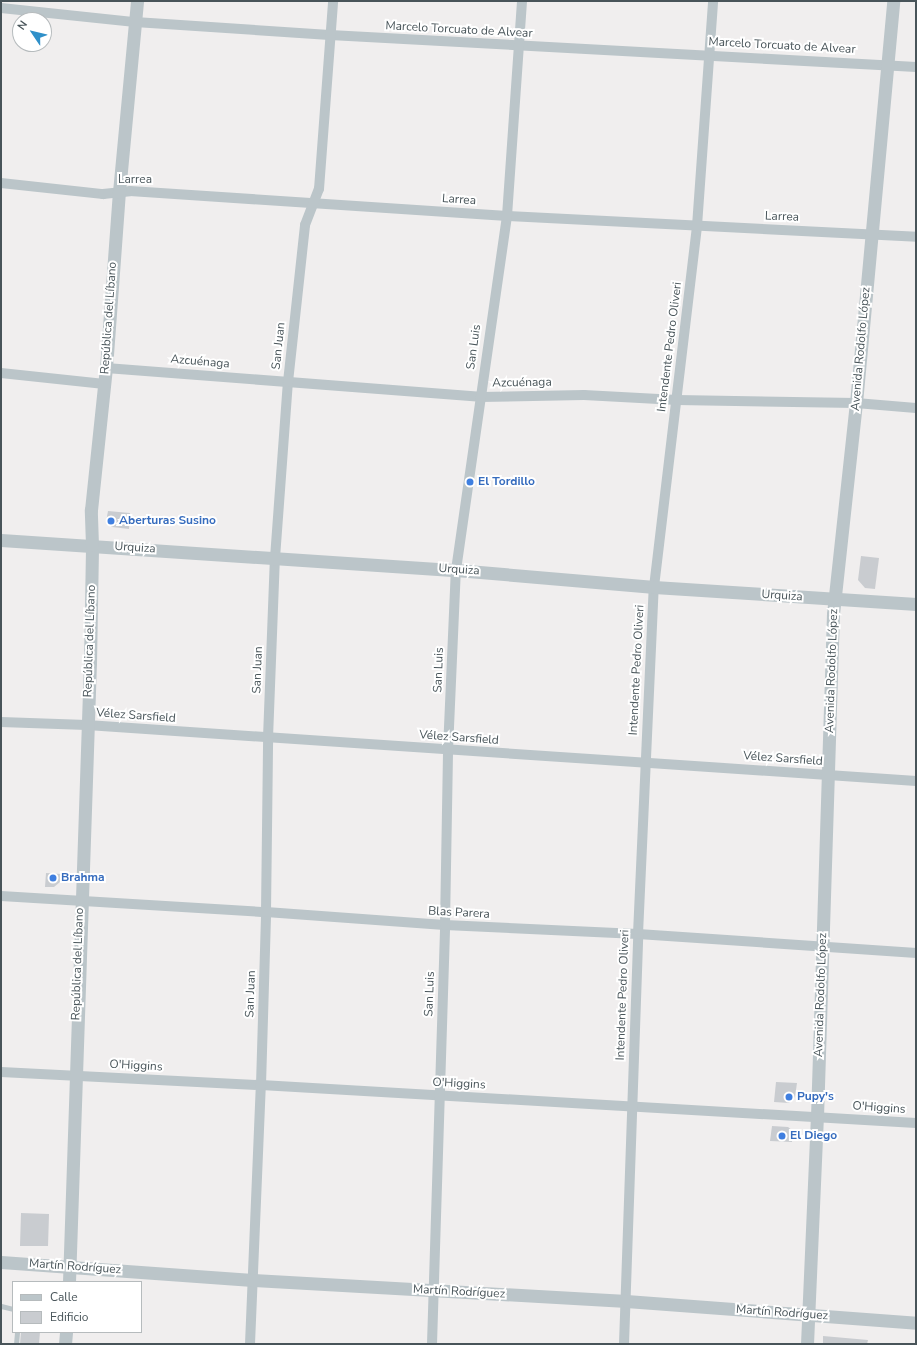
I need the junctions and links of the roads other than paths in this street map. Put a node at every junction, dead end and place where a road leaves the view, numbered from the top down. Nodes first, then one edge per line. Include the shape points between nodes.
1 (137, 1) edge
2 (333, 1) edge
3 (522, 1) edge
4 (713, 1) edge
5 (893, 1) edge
6 (1, 8) edge
7 (135, 22) junction
8 (330, 35) junction
9 (519, 46) junction
10 (708, 56) junction
11 (887, 65) junction
12 (916, 67) edge
13 (1, 183) edge
14 (119, 192) junction
15 (314, 204) junction
16 (507, 216) junction
17 (697, 226) junction
18 (872, 233) junction
19 (916, 237) edge
20 (106, 368) junction
21 (1, 373) edge
22 (288, 382) junction
23 (104, 384) junction
24 (480, 397) junction
25 (677, 400) junction
26 (856, 403) junction
27 (916, 408) edge
28 (1, 540) edge
29 (92, 545) junction
30 (275, 558) junction
31 (456, 570) junction
32 (654, 587) junction
33 (835, 600) junction
34 (916, 604) edge
35 (1, 722) edge
36 (88, 725) junction
37 (268, 738) junction
38 (448, 750) junction
39 (645, 763) junction
40 (829, 775) junction
41 (916, 781) edge
42 (1, 896) edge
43 (80, 900) junction
44 (266, 912) junction
45 (445, 925) junction
46 (638, 934) junction
47 (822, 946) junction
48 (916, 953) edge
49 (1, 1072) edge
50 (75, 1076) junction
51 (261, 1085) junction
52 (439, 1096) junction
53 (633, 1106) junction
54 (817, 1116) junction
55 (916, 1123) edge
56 (1, 1262) edge
57 (70, 1267) junction
58 (252, 1280) junction
59 (69, 1281) edge
60 (434, 1290) junction
61 (626, 1302) junction
62 (1, 1306) edge
63 (12, 1309) edge
64 (809, 1315) junction
65 (916, 1323) edge
66 (17, 1333) edge
67 (66, 1333) edge
68 (16, 1344) edge
69 (65, 1344) edge
70 (250, 1344) edge
71 (432, 1344) edge
72 (624, 1344) edge
73 (807, 1344) edge

1 - 7 street, República del Líbano
2 - 8 street, San Juan
3 - 9 street, San Luis
4 - 10 street, Intendente Pedro Oliveri
5 - 11 street, Avenida Rodolfo López
6 - 7 street, Marcelo Torcuato de Alvear
7 - 8 street, Marcelo Torcuato de Alvear
7 - 14 street, República del Líbano
8 - 9 street, Marcelo Torcuato de Alvear
8 - 15 street, San Juan via 319,183
9 - 10 street, Marcelo Torcuato de Alvear
9 - 16 street, San Luis
10 - 11 street, Marcelo Torcuato de Alvear
10 - 17 street, Intendente Pedro Oliveri
11 - 12 street, Marcelo Torcuato de Alvear
11 - 18 street, Avenida Rodolfo López
13 - 14 street, Larrea via 103,194
14 - 15 street, Larrea
14 - 20 street, República del Líbano
15 - 16 street, Larrea
15 - 22 street, San Juan via 305,225
16 - 17 street, Larrea
16 - 24 street, San Luis
17 - 18 street, Larrea
17 - 25 street, Intendente Pedro Oliveri
18 - 19 street, Larrea
18 - 26 street, Avenida Rodolfo López
20 - 22 street, Azcuénaga
20 - 23 street, República del Líbano
21 - 23 street
22 - 24 street, Azcuénaga
22 - 30 street, San Juan
23 - 29 street, República del Líbano via 91,510
24 - 25 street, Azcuénaga via 584,395
24 - 31 street, San Luis
25 - 26 street, Azcuénaga
25 - 32 street, Intendente Pedro Oliveri
26 - 27 street, Azcuénaga
26 - 33 street, Avenida Rodolfo López
28 - 29 street, Urquiza
29 - 30 street, Urquiza
29 - 36 street, República del Líbano
30 - 31 street, Urquiza
30 - 37 street, San Juan
31 - 32 street, Urquiza
31 - 38 street, San Luis
32 - 33 street, Urquiza
32 - 39 street, Intendente Pedro Oliveri
33 - 34 street, Urquiza
33 - 40 street, Avenida Rodolfo López
35 - 36 street, Vélez Sarsfield
36 - 37 street, Vélez Sarsfield
36 - 43 street, República del Líbano
37 - 38 street, Vélez Sarsfield
37 - 44 street, San Juan
38 - 39 street, Vélez Sarsfield
38 - 45 street, San Luis
39 - 40 street, Vélez Sarsfield
39 - 46 street, Intendente Pedro Oliveri
40 - 41 street, Vélez Sarsfield
40 - 47 street, Avenida Rodolfo López
42 - 43 street, Blas Parera
43 - 44 street, Blas Parera
43 - 50 street, República del Líbano
44 - 45 street, Blas Parera
44 - 51 street, San Juan
45 - 46 street, Blas Parera
45 - 52 street, San Luis
46 - 47 street, Blas Parera
46 - 53 street, Intendente Pedro Oliveri
47 - 48 street, Blas Parera
47 - 54 street, Avenida Rodolfo López
49 - 50 street, O'Higgins
50 - 51 street, O'Higgins
50 - 57 street, República del Líbano
51 - 52 street, O'Higgins
51 - 58 street, San Juan
52 - 53 street, O'Higgins
52 - 60 street, San Luis
53 - 54 street, O'Higgins
53 - 61 street, Intendente Pedro Oliveri
54 - 55 street, O'Higgins
54 - 64 street, Avenida Rodolfo López
56 - 57 street, Martín Rodríguez
57 - 58 street, Martín Rodríguez
57 - 59 street, República del Líbano
58 - 60 street, Martín Rodríguez
58 - 70 street, San Juan
60 - 61 street, Martín Rodríguez
60 - 71 street, San Luis
61 - 64 street, Martín Rodríguez
61 - 72 street, Intendente Pedro Oliveri
62 - 63 lane
64 - 65 street, Martín Rodríguez
64 - 73 street, Avenida Rodolfo López
66 - 68 lane
67 - 69 street

